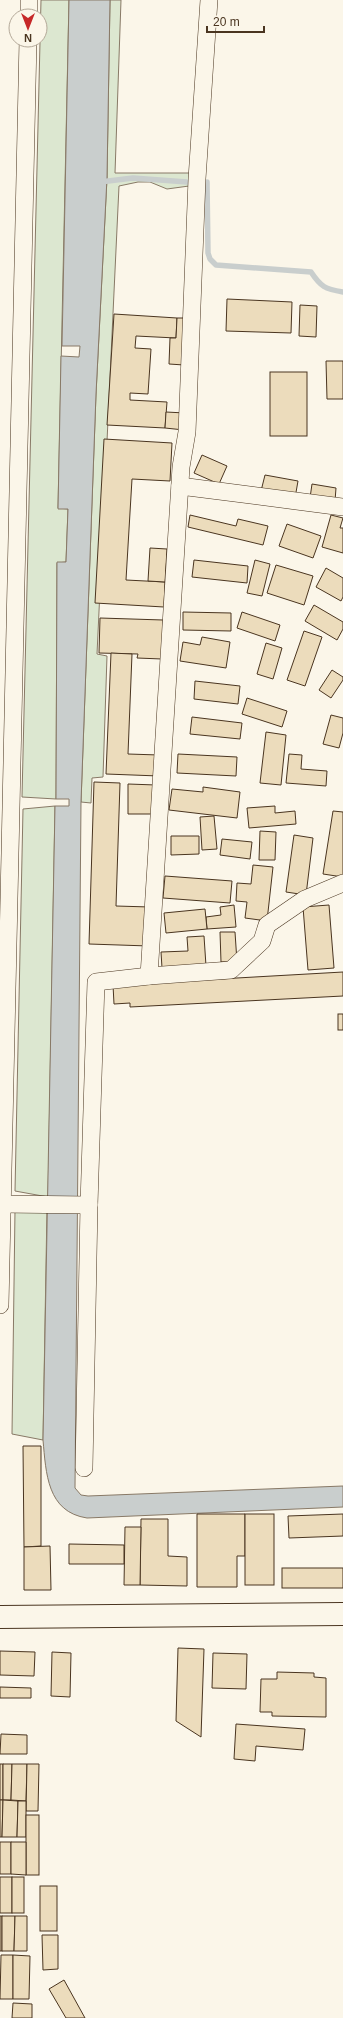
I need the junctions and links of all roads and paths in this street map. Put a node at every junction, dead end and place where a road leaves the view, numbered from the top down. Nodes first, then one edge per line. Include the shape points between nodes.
1 (209, 0) edge
2 (28, 48) edge
3 (180, 486) junction
4 (343, 507) edge
5 (343, 883) edge
6 (149, 976) junction
7 (2, 1204) junction
8 (89, 1205) junction
9 (0, 1305) edge
10 (84, 1468) dead end
11 (343, 1614) edge
12 (0, 1617) edge

1 - 3 street via 197,179 187,432
2 - 7 street
3 - 4 street
3 - 6 street
5 - 6 street via 305,899 267,925 262,941 231,970
6 - 8 street via 96,982
7 - 8 street
7 - 9 street
8 - 10 street
11 - 12 street

